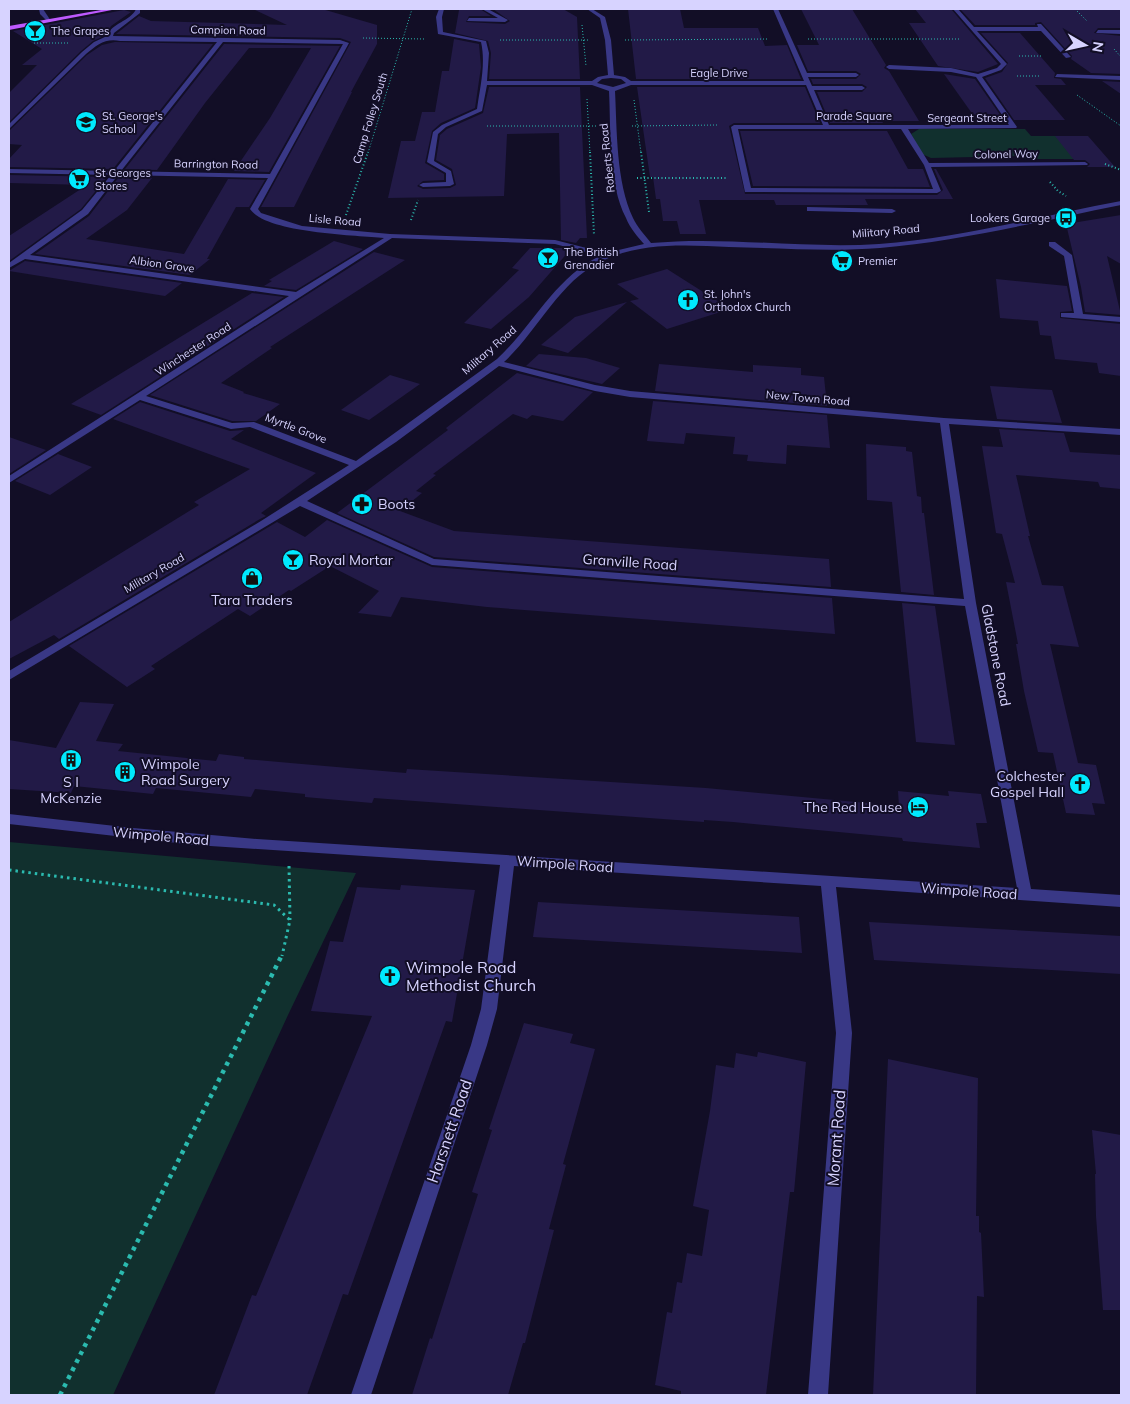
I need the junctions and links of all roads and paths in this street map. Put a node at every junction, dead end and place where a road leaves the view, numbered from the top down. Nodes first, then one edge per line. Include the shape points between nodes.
1 (41, 9) edge
2 (114, 9) edge
3 (138, 9) edge
4 (412, 9) edge
5 (441, 9) edge
6 (485, 9) edge
7 (590, 9) edge
8 (776, 9) edge
9 (955, 9) edge
10 (49, 20) junction
11 (469, 20) dead end
12 (1037, 23) dead end
13 (582, 24) dead end
14 (9, 28) edge
15 (972, 29) junction
16 (1043, 29) junction
17 (1098, 32) dead end
18 (1121, 32) edge
19 (110, 37) junction
20 (404, 38) junction
21 (424, 39) dead end
22 (222, 40) junction
23 (585, 40) junction
24 (608, 40) junction
25 (483, 41) junction
26 (30, 43) dead end
27 (96, 43) junction
28 (346, 43) junction
29 (995, 55) junction
30 (1068, 57) joint
31 (889, 67) dead end
32 (999, 69) junction
33 (805, 75) junction
34 (856, 75) dead end
35 (611, 76) junction
36 (978, 76) junction
37 (1056, 76) junction
38 (1121, 78) edge
39 (573, 82) junction
40 (484, 83) junction
41 (593, 83) junction
42 (630, 83) junction
43 (809, 85) junction
44 (862, 88) dead end
45 (612, 89) junction
46 (482, 126) dead end
47 (588, 126) junction
48 (614, 126) junction
49 (1121, 126) edge
50 (9, 127) edge
51 (734, 127) junction
52 (827, 128) junction
53 (904, 128) junction
54 (1085, 164) dead end
55 (1105, 164) dead end
56 (927, 165) junction
57 (1121, 170) edge
58 (9, 171) edge
59 (117, 173) junction
60 (273, 176) junction
61 (645, 178) dead end
62 (744, 178) junction
63 (423, 185) dead end
64 (839, 190) junction
65 (1121, 203) edge
66 (810, 209) dead end
67 (844, 210) junction
68 (892, 211) dead end
69 (341, 233) junction
70 (390, 236) junction
71 (1052, 244) dead end
72 (650, 246) junction
73 (618, 252) junction
74 (23, 256) junction
75 (607, 256) junction
76 (9, 266) edge
77 (297, 295) junction
78 (1064, 315) dead end
79 (1079, 316) junction
80 (1121, 320) edge
81 (496, 363) junction
82 (140, 397) junction
83 (944, 421) junction
84 (1121, 432) edge
85 (357, 465) junction
86 (9, 480) edge
87 (300, 502) junction
88 (970, 602) junction
89 (9, 676) edge
90 (9, 819) edge
91 (298, 847) junction
92 (508, 860) junction
93 (9, 870) edge
94 (828, 882) junction
95 (1025, 894) junction
96 (1121, 900) edge
97 (290, 920) junction
98 (60, 1395) edge
99 (360, 1395) edge
100 (818, 1395) edge

1 - 10 street
2 - 10 main road
3 - 19 street via 135,15 111,32
4 - 20 path, Camp Folley South
5 - 25 street via 440,32
6 - 11 street via 505,20
7 - 24 street via 602,16
8 - 33 street
9 - 15 street
10 - 14 main road
12 - 16 street
13 - 23 path
15 - 16 street
15 - 29 street
16 - 30 street
17 - 18 street
19 - 22 street, Campion Road via 120,40
19 - 27 street
20 - 21 path
20 - 28 path via 354,38
20 - 69 path, Camp Folley South
22 - 28 street, Campion Road
22 - 59 street
23 - 24 path
23 - 25 path
23 - 39 path via 587,75 573,77
24 - 35 street
25 - 40 street via 486,53
26 - 27 path
27 - 50 street
28 - 60 street, Lisle Road
29 - 30 path
29 - 32 street via 1004,64
31 - 36 street via 951,70
32 - 36 street
32 - 37 path via 1011,69 1018,76
33 - 34 street
33 - 43 street
35 - 41 street
35 - 42 street
36 - 53 street, Sergeant Street via 1014,127
37 - 38 street
37 - 49 path via 1085,102
39 - 40 street
39 - 41 street
39 - 47 path via 573,87 587,96
40 - 63 street via 480,110 435,133 430,162 449,172 450,184
41 - 45 street
42 - 43 street, Eagle Drive
42 - 45 street via 620,89
43 - 44 street, Eagle Drive
43 - 52 street
45 - 48 street, Roberts Road
46 - 47 path
47 - 73 path via 594,238
48 - 51 path
48 - 72 street, Roberts Road via 628,217
51 - 52 street, Parade Square
51 - 62 street
52 - 53 street, Parade Square
53 - 56 street, Parade Square
54 - 56 street, Colonel Way
55 - 57 path
56 - 64 street, Parade Square via 937,191
58 - 59 street, Barrington Road
59 - 60 street, Barrington Road
59 - 74 street via 85,212
60 - 69 street, Lisle Road via 254,209 258,215 301,228
61 - 62 path
62 - 64 street, Parade Square via 748,190
64 - 67 street
65 - 72 street, Military Road via 1006,226 879,246
66 - 67 street
67 - 68 street
69 - 70 street, Lisle Road
70 - 75 street, Lisle Road via 556,242
70 - 77 street, Winchester Road
71 - 79 street via 1068,255
72 - 73 street, Military Road
73 - 75 street, Military Road
74 - 76 street
74 - 77 street, Albion Grove
75 - 81 street, Military Road via 564,285 527,334
77 - 82 street, Winchester Road
78 - 79 street
79 - 80 street
81 - 83 street, New Town Road via 630,394
81 - 85 street, Military Road
82 - 85 street, Myrtle Grove via 231,426 251,424
82 - 86 street, Winchester Road
83 - 84 street, New Town Road
83 - 88 street, Gladstone Road
85 - 87 street, Military Road
87 - 88 street, Granville Road via 432,562
87 - 89 street, Military Road
88 - 95 street, Gladstone Road
90 - 91 street, Wimpole Road via 82,829
91 - 92 street, Wimpole Road
91 - 97 path via 289,868
92 - 94 street, Wimpole Road
92 - 99 street, Harsnett Road via 488,1009 481,1036
93 - 97 path via 274,905
94 - 95 street, Wimpole Road
94 - 100 street, Morant Road via 844,1033
95 - 96 street, Wimpole Road
97 - 98 path via 281,960

